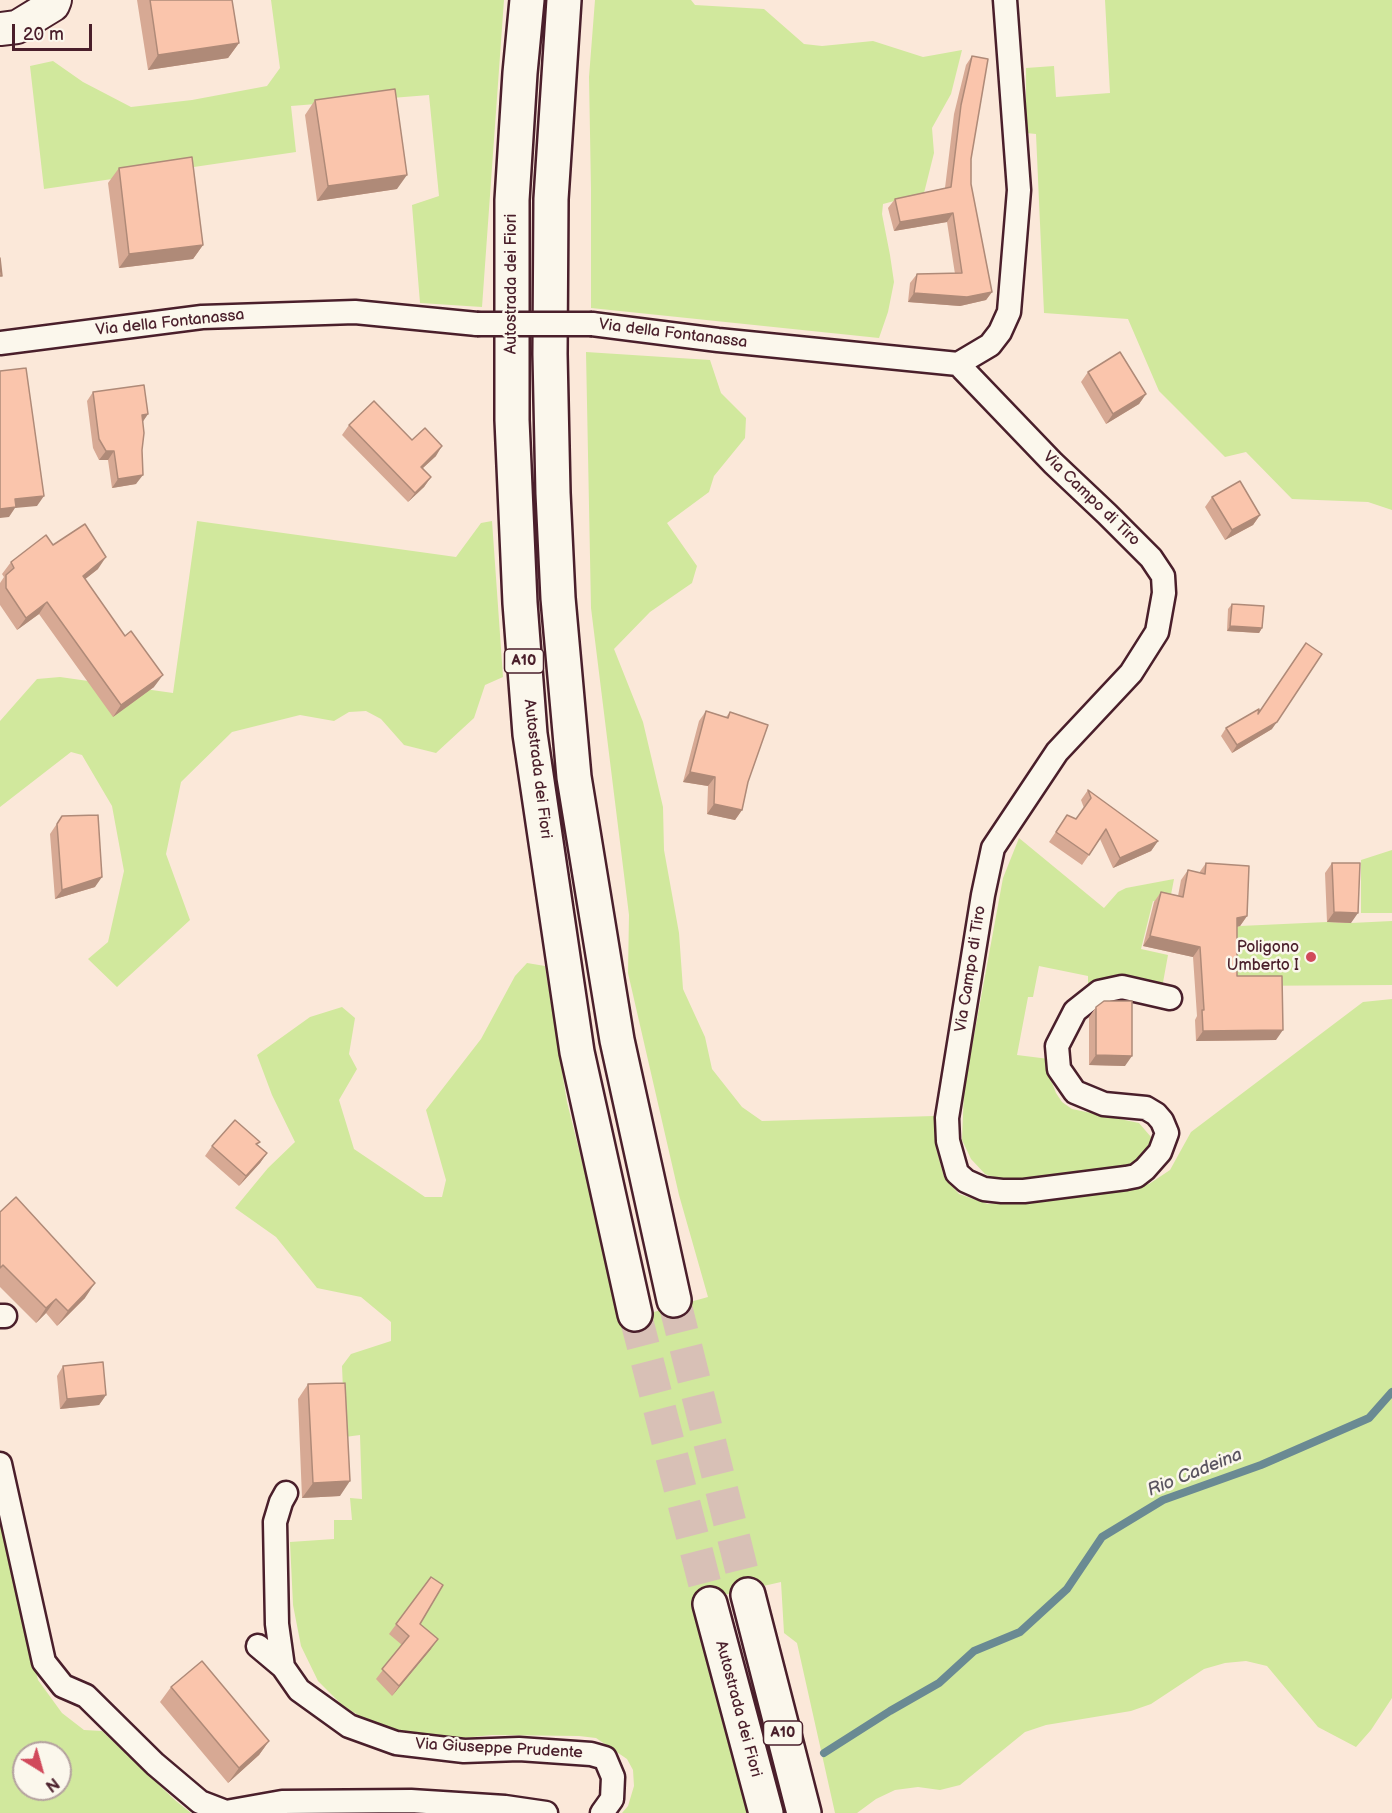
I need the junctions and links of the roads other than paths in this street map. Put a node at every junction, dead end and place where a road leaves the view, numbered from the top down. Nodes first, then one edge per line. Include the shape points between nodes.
1 (56, 0) edge
2 (527, 0) edge
3 (564, 0) edge
4 (1005, 0) edge
5 (0, 29) edge
6 (0, 343) edge
7 (958, 364) junction
8 (1170, 998) dead end
9 (674, 1300) tunnel mouth
10 (635, 1314) tunnel mouth
11 (0, 1464) edge
12 (286, 1493) dead end
13 (748, 1595) tunnel mouth
14 (710, 1604) tunnel mouth
15 (258, 1646) dead end
16 (283, 1667) junction
17 (546, 1813) edge
18 (602, 1813) edge
19 (766, 1813) edge
20 (804, 1813) edge

1 - 5 street via 17,27
2 - 10 highway, Autostrada dei Fiori / A10 via 512,200 512,420 530,734 577,1052
3 - 9 highway, A10 via 551,211 550,354 558,598 574,777 613,1017
4 - 7 street via 1018,190 1009,312 990,345
6 - 7 street, Via della Fontanassa, bridge via 202,317 355,312 477,324 592,324
7 - 8 street, Via Campo di Tiro via 1053,464 1151,558 1163,576 1164,593 1157,633 1131,673 1057,752 993,848 947,1118 948,1141 957,1173 984,1189 1024,1191 1126,1178 1145,1169 1160,1152 1167,1133 1162,1121 1146,1108 1104,1104 1075,1092 1059,1069 1057,1046 1075,1011 1100,992 1122,987
11 - 17 street via 45,1662 63,1686 86,1696 200,1802 226,1812 282,1802 411,1801
12 - 16 street via 275,1522 277,1624
13 - 20 highway, A10
14 - 19 highway, Autostrada dei Fiori / A10
15 - 16 street, Via Giuseppe Prudente
16 - 18 street, Via Giuseppe Prudente via 299,1690 349,1725 396,1743 464,1751 519,1749 604,1758 614,1777 612,1799

